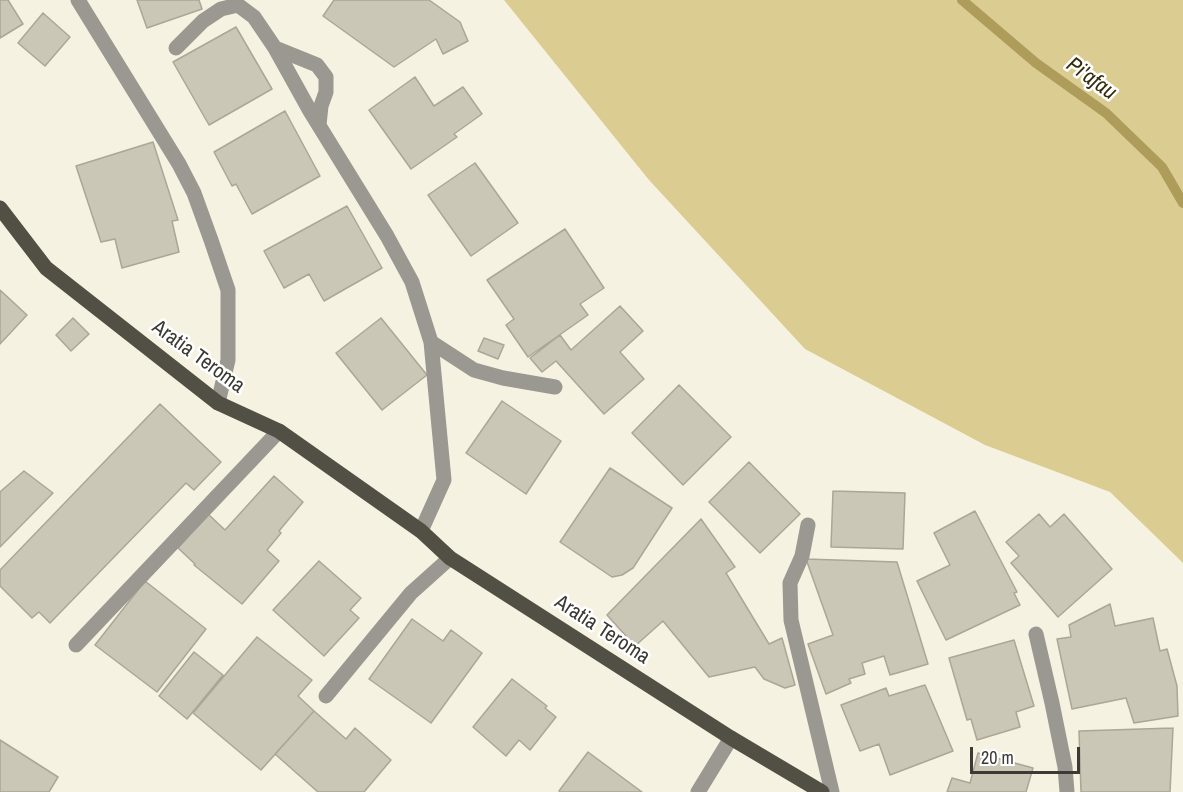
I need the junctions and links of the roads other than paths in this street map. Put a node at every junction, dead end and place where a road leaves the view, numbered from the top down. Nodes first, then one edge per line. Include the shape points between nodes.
1 (78, 0) edge
2 (220, 4) edge
3 (176, 48) dead end
4 (275, 48) junction
5 (319, 125) junction
6 (0, 208) edge
7 (430, 342) junction
8 (555, 387) dead end
9 (218, 403) junction
10 (279, 431) junction
11 (808, 525) dead end
12 (421, 531) junction
13 (450, 558) junction
14 (1036, 634) dead end
15 (76, 645) dead end
16 (326, 696) dead end
17 (731, 738) junction
18 (698, 792) edge
19 (822, 792) edge
20 (832, 792) edge
21 (1067, 792) edge

1 - 9 street via 179,164 211,240 228,290 228,360
2 - 3 street
2 - 4 street via 238,5 255,17
4 - 5 street
4 - 5 street via 317,65 326,77
5 - 7 street via 412,282
6 - 9 main road, Aratia Teroma via 46,268
7 - 8 street via 474,370
7 - 12 street via 444,480
9 - 10 main road, Aratia Teroma
10 - 12 main road, Aratia Teroma
10 - 15 street
11 - 20 street via 802,556 790,583 791,620
12 - 13 main road, Aratia Teroma
13 - 16 street via 411,593
13 - 17 main road, Aratia Teroma
14 - 21 street via 1057,724
17 - 18 street
17 - 19 main road, Aratia Teroma

